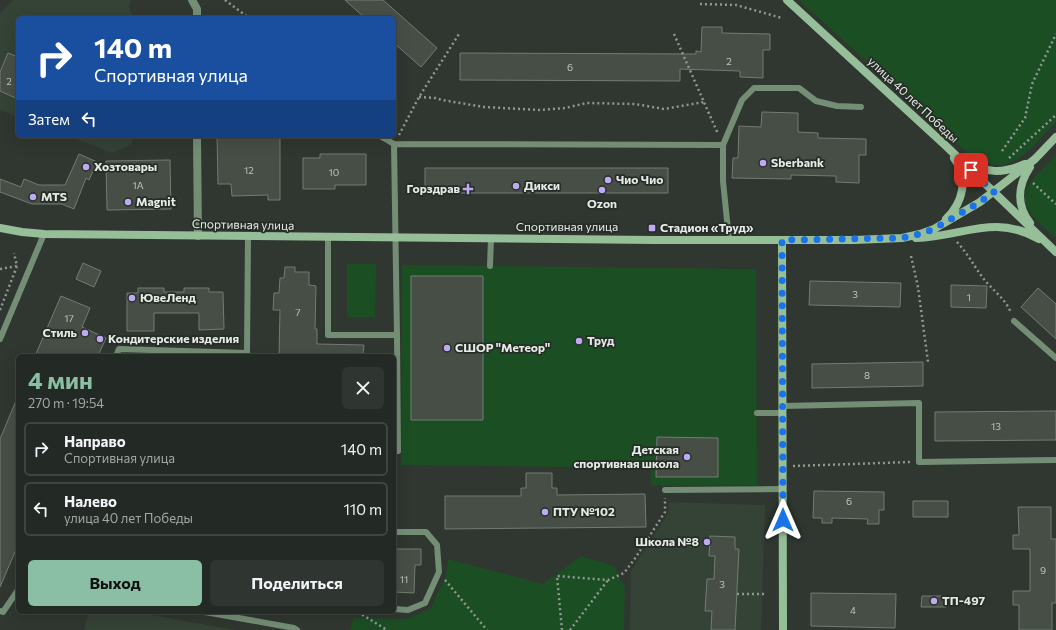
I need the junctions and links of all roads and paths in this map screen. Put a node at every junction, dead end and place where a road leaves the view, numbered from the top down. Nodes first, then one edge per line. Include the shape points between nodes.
1 (192, 0) edge
2 (225, 0) edge
3 (787, 0) edge
4 (700, 4) dead end
5 (197, 16) edge
6 (246, 16) edge
7 (782, 18) dead end
8 (459, 34) dead end
9 (674, 34) dead end
10 (1056, 34) edge
11 (419, 97) junction
12 (704, 102) junction
13 (861, 106) dead end
14 (1056, 116) edge
15 (1056, 137) edge
16 (197, 138) edge
17 (384, 138) edge
18 (394, 144) junction
19 (723, 145) junction
20 (946, 146) junction
21 (1002, 151) dead end
22 (1009, 158) dead end
23 (1035, 159) junction
24 (1032, 181) dead end
25 (994, 192) junction
26 (1056, 204) edge
27 (0, 228) edge
28 (934, 229) junction
29 (44, 234) junction
30 (198, 236) junction
31 (248, 237) junction
32 (328, 238) junction
33 (396, 238) junction
34 (902, 238) junction
35 (491, 239) junction
36 (729, 240) junction
37 (782, 240) junction
38 (957, 242) dead end
39 (1053, 249) edge
40 (14, 253) dead end
41 (911, 256) dead end
42 (17, 266) junction
43 (490, 266) dead end
44 (0, 269) edge
45 (0, 309) edge
46 (1014, 320) joint
47 (397, 335) junction
48 (0, 339) edge
49 (117, 354) edge
50 (173, 354) edge
51 (1056, 358) edge
52 (928, 362) dead end
53 (396, 407) edge
54 (783, 409) junction
55 (756, 413) dead end
56 (396, 451) edge
57 (1056, 460) edge
58 (919, 462) junction
59 (793, 466) dead end
60 (783, 488) junction
61 (665, 490) joint
62 (396, 532) edge
63 (439, 572) junction
64 (608, 580) junction
65 (16, 593) edge
66 (737, 594) dead end
67 (765, 594) dead end
68 (396, 609) edge
69 (0, 611) edge
70 (216, 614) edge
71 (361, 614) edge
72 (296, 630) edge
73 (387, 630) edge
74 (487, 630) edge
75 (562, 630) edge
76 (570, 630) edge
77 (783, 630) edge

1 - 5 street
2 - 6 path
3 - 20 main road, улица 40 лет Победы
4 - 7 path via 736,5
8 - 11 path
9 - 12 path
10 - 21 path via 1032,84 1025,118
11 - 12 path via 484,107 540,110 587,103 635,104 664,108
11 - 18 path
12 - 19 path
13 - 19 lane via 837,106 816,101 799,88 754,88 742,100
14 - 22 path
15 - 23 main road, Спортивная улица
16 - 30 street
17 - 18 lane
18 - 19 lane
18 - 33 lane
19 - 36 lane via 723,181
20 - 23 main road via 972,164 989,171 1008,170
20 - 25 main road, улица 40 лет Победы
20 - 28 main road via 961,169 963,188 953,210
23 - 25 main road, Спортивная улица
23 - 39 main road via 1025,174 1020,202 1026,217
24 - 26 path
25 - 28 main road, Спортивная улица
25 - 39 main road, улица 40 лет Победы
27 - 29 main road, Спортивная улица
28 - 34 main road, Спортивная улица
29 - 30 main road, Спортивная улица
29 - 48 lane
30 - 31 main road, Спортивная улица
31 - 32 main road, Спортивная улица
31 - 50 lane via 247,353
32 - 33 main road, Спортивная улица
32 - 47 lane via 328,335
33 - 35 main road, Спортивная улица
33 - 47 lane
34 - 37 main road, Спортивная улица
34 - 39 main road via 937,236 978,227 997,226 1026,233
35 - 36 main road, Спортивная улица
35 - 43 lane
36 - 37 main road, Спортивная улица
37 - 54 main road
38 - 46 path via 983,279 1008,306
40 - 42 path
41 - 52 path via 918,287
42 - 44 path
42 - 45 path
46 - 51 lane
47 - 53 lane
49 - 50 lane via 118,349
53 - 56 lane
54 - 55 lane
54 - 58 lane via 918,404
54 - 60 main road
57 - 58 lane
58 - 59 path
60 - 61 lane
60 - 77 main road
61 - 64 path via 665,512 624,573
62 - 63 lane via 426,532 437,545
63 - 68 lane via 425,603 408,610
63 - 74 path
64 - 75 path via 557,576
64 - 76 path
65 - 69 lane via 3,612
66 - 67 path
70 - 72 lane
71 - 73 path

